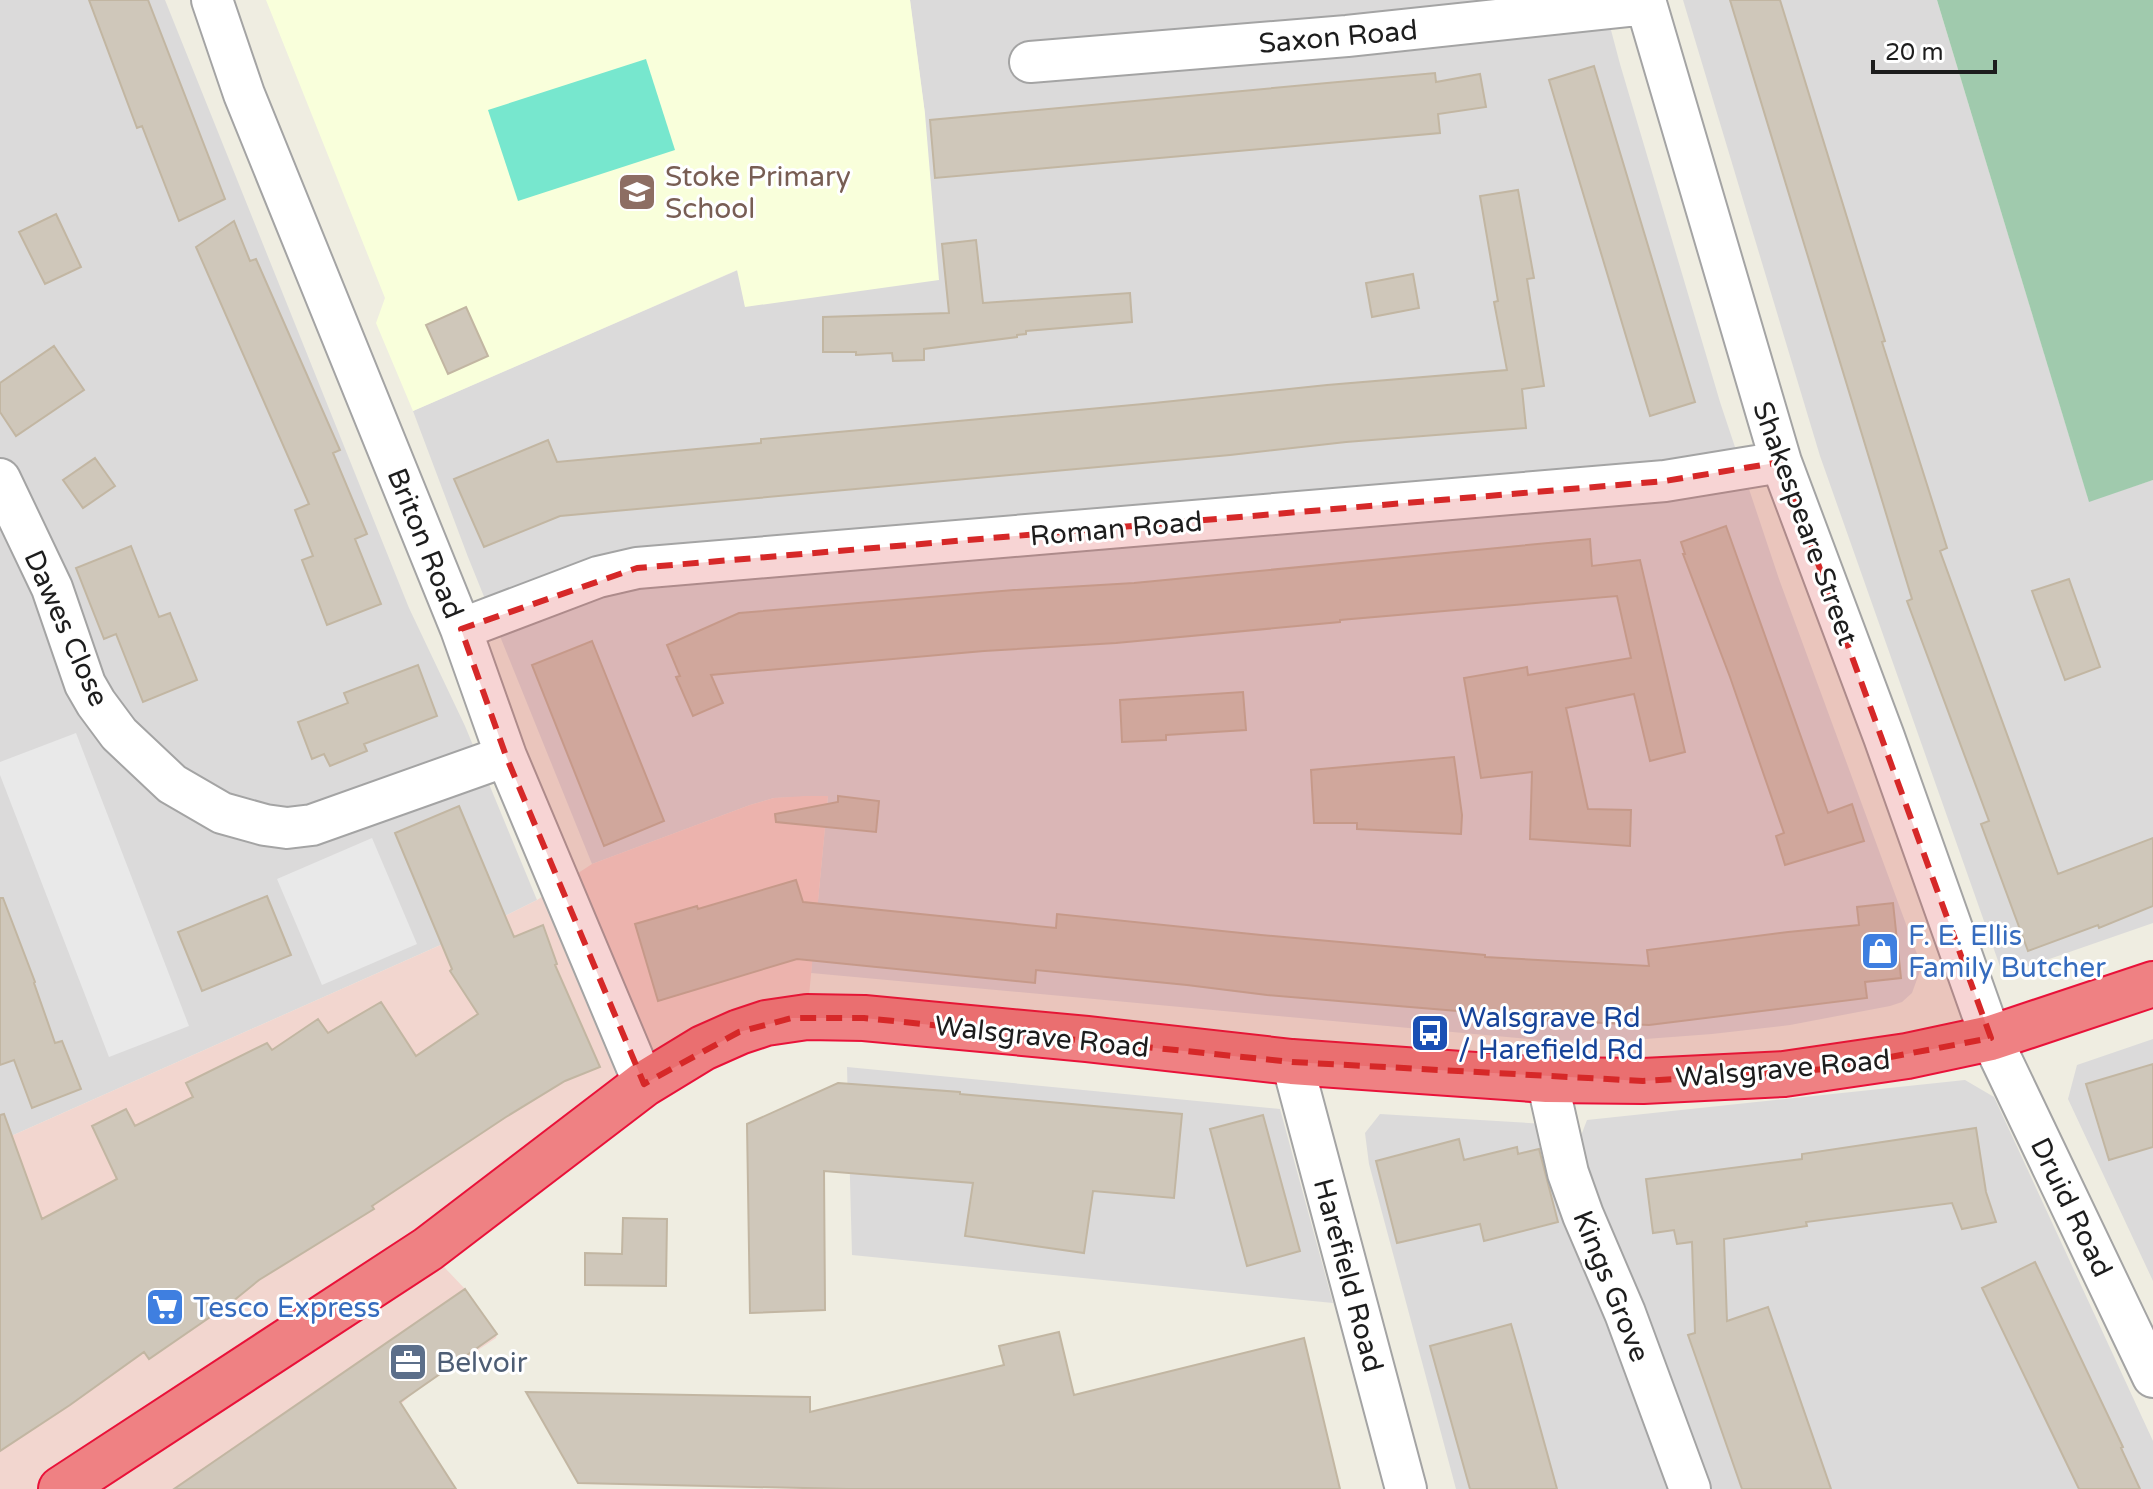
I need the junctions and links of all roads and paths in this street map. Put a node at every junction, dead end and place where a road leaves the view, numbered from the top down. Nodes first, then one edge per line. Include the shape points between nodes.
1 (212, 0) edge
2 (1646, 2) edge
3 (1030, 62) dead end
4 (1781, 462) junction
5 (0, 479) edge
6 (461, 629) junction
7 (506, 756) junction
8 (2153, 984) edge
9 (1991, 1038) junction
10 (1292, 1062) junction
11 (1547, 1080) junction
12 (644, 1084) junction
13 (2153, 1377) edge
14 (61, 1489) edge
15 (1406, 1489) edge
16 (1690, 1489) edge

1 - 6 street, Briton Road via 244,94
2 - 3 street, Saxon Road via 1347,36
2 - 4 street, Shakespeare Street
4 - 6 street, Roman Road via 1665,481 637,568 598,577
4 - 9 street, Shakespeare Street
5 - 7 street, Dawes Close via 52,588 96,703 119,734 172,784 201,802 265,825 312,825
6 - 7 street, Briton Road
7 - 12 street, Briton Road
8 - 9 highway, Walsgrave Road
9 - 11 highway, Walsgrave Road via 1784,1074
9 - 13 street, Druid Road
10 - 11 highway, Walsgrave Road
10 - 12 highway, Walsgrave Road via 807,1017 766,1023 724,1038
10 - 15 street, Harefield Road
11 - 16 street, Kings Grove via 1568,1173
12 - 14 highway, Walsgrave Road via 428,1249

